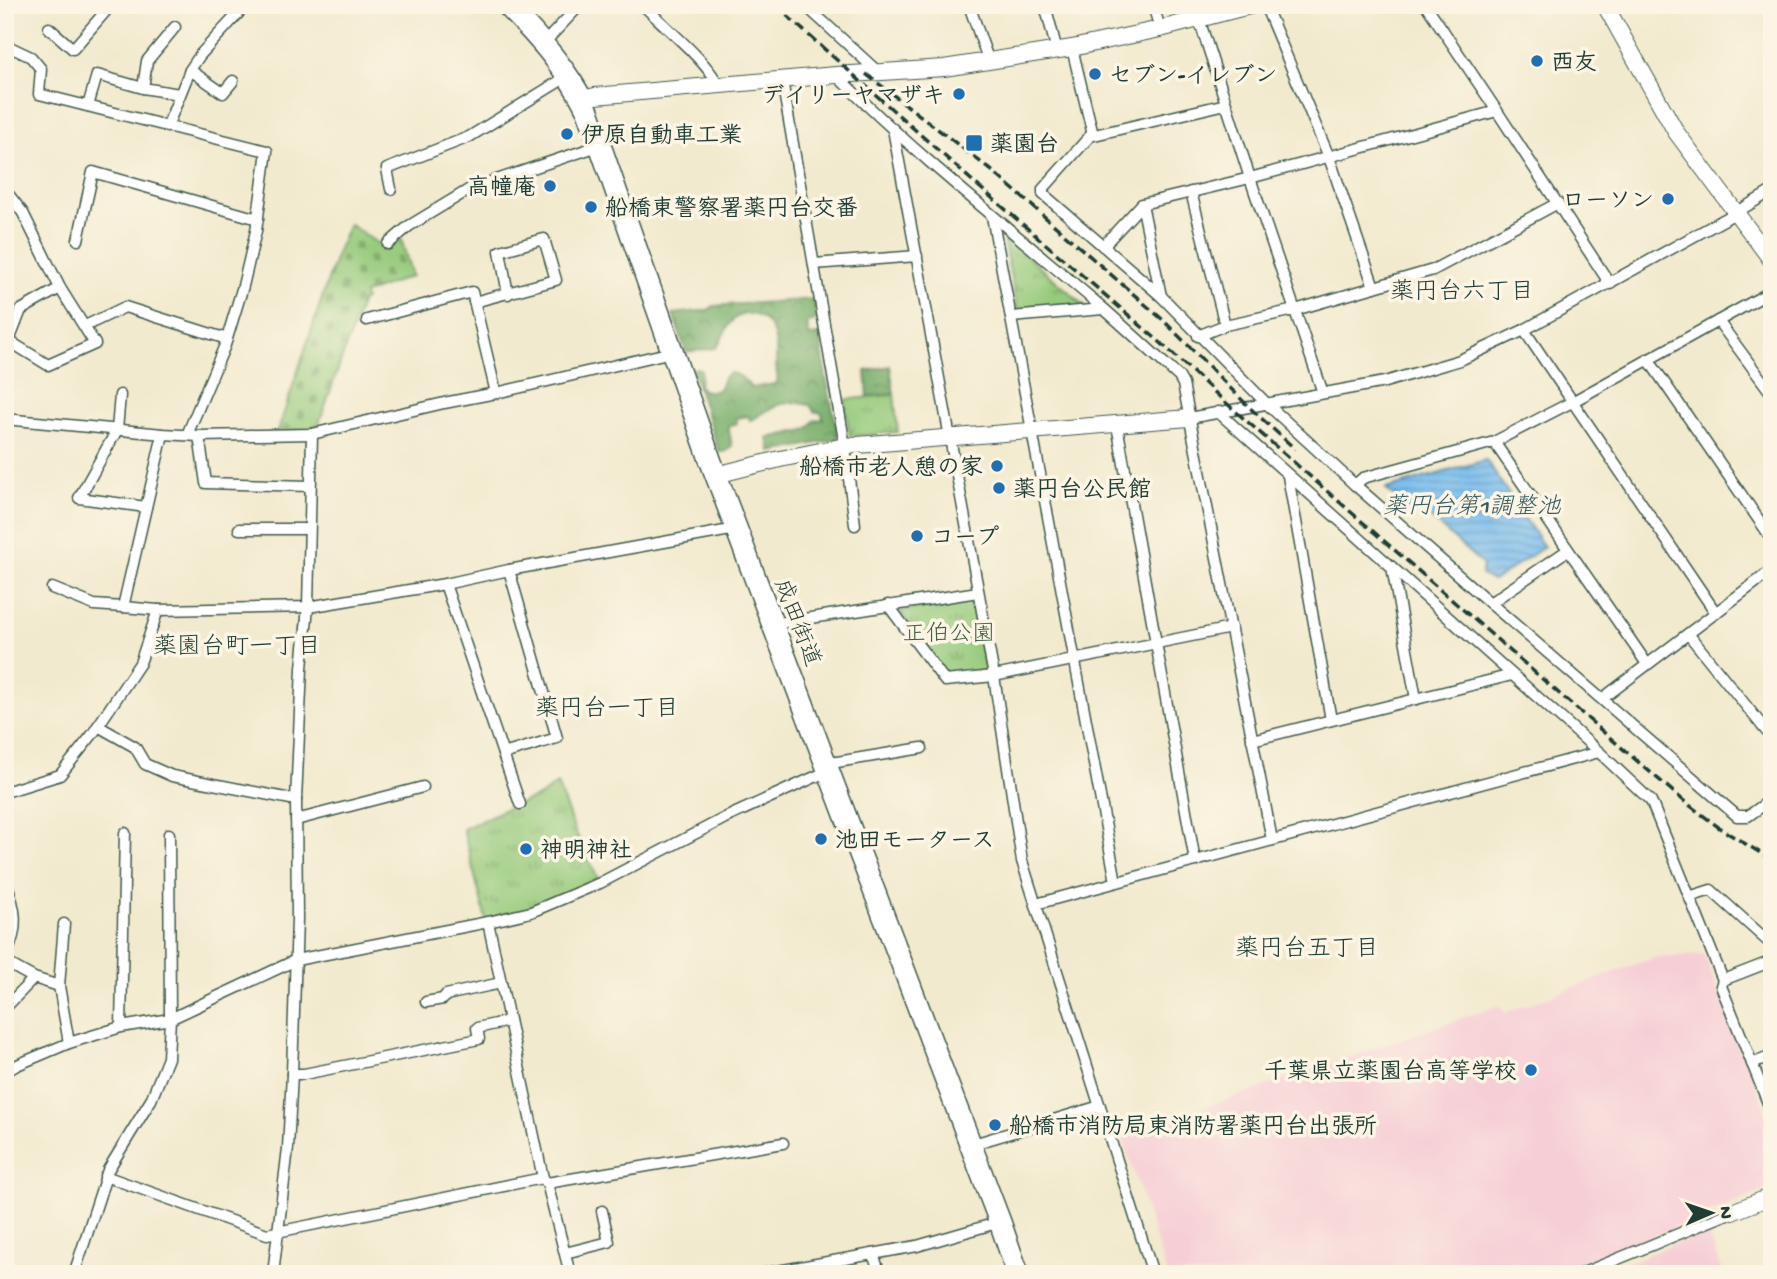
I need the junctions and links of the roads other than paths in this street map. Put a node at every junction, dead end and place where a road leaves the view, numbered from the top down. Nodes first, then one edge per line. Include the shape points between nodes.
1 (111, 5) edge
2 (246, 5) edge
3 (507, 5) edge
4 (580, 5) edge
5 (643, 5) edge
6 (805, 5) edge
7 (969, 5) edge
8 (1045, 5) edge
9 (1153, 5) edge
10 (1253, 5) edge
11 (1265, 5) edge
12 (1426, 5) edge
13 (1605, 5) edge
14 (1192, 15) edge
15 (175, 27) dead end
16 (49, 28) dead end
17 (1160, 29) junction
18 (544, 43) junction
19 (12, 48) dead end
20 (1065, 49) junction
21 (989, 62) junction
22 (190, 70) junction
23 (878, 72) junction
24 (836, 75) junction
25 (569, 76) junction
26 (782, 80) junction
27 (233, 81) dead end
28 (718, 85) junction
29 (142, 88) junction
30 (179, 94) junction
31 (582, 99) junction
32 (1226, 104) junction
33 (88, 106) junction
34 (1497, 111) junction
35 (167, 127) junction
36 (893, 129) junction
37 (1094, 135) junction
38 (601, 145) junction
39 (1329, 157) junction
40 (1250, 178) junction
41 (391, 189) dead end
42 (1772, 191) edge
43 (1191, 192) junction
44 (7, 196) edge
45 (1558, 203) junction
46 (1142, 204) junction
47 (1735, 214) junction
48 (992, 216) junction
49 (258, 219) junction
50 (78, 240) dead end
51 (388, 244) dead end
52 (1103, 246) junction
53 (917, 256) junction
54 (1772, 261) edge
55 (814, 264) junction
56 (1610, 284) junction
57 (1374, 287) junction
58 (60, 288) junction
59 (1772, 291) edge
60 (508, 293) junction
61 (1161, 296) junction
62 (474, 302) junction
63 (1104, 309) junction
64 (1296, 310) junction
65 (1011, 317) junction
66 (367, 320) dead end
67 (1718, 321) junction
68 (1225, 325) junction
69 (85, 326) junction
70 (1524, 330) junction
71 (1198, 336) junction
72 (227, 339) junction
73 (7, 345) edge
74 (672, 352) junction
75 (1648, 359) junction
76 (496, 393) junction
77 (1323, 393) junction
78 (1772, 394) edge
79 (120, 395) dead end
80 (1572, 402) junction
81 (1267, 404) junction
82 (1218, 412) junction
83 (1189, 418) junction
84 (5, 419) edge
85 (1116, 425) junction
86 (117, 430) junction
87 (1032, 430) junction
88 (163, 434) junction
89 (312, 434) junction
90 (193, 435) junction
91 (950, 438) junction
92 (1494, 442) junction
93 (845, 446) junction
94 (716, 475) junction
95 (1288, 476) junction
96 (1356, 485) junction
97 (310, 486) junction
98 (146, 507) junction
99 (855, 525) dead end
100 (239, 528) dead end
101 (309, 529) junction
102 (736, 529) junction
103 (1772, 539) edge
104 (1568, 550) junction
105 (1392, 567) junction
106 (509, 570) junction
107 (1770, 574) edge
108 (445, 584) junction
109 (52, 588) dead end
110 (978, 592) junction
111 (1490, 603) junction
112 (888, 606) junction
113 (123, 607) junction
114 (308, 607) junction
115 (159, 610) junction
116 (1716, 613) junction
117 (772, 624) junction
118 (1231, 628) junction
119 (1689, 635) junction
120 (1156, 643) junction
121 (1074, 660) junction
122 (1647, 664) junction
123 (1512, 675) junction
124 (994, 676) junction
125 (1416, 699) junction
126 (1602, 699) junction
127 (1331, 720) junction
128 (98, 726) junction
129 (1772, 738) edge
130 (1252, 740) junction
131 (922, 748) dead end
132 (1599, 752) junction
133 (503, 754) junction
134 (827, 767) junction
135 (423, 787) dead end
136 (5, 792) edge
137 (296, 800) junction
138 (1772, 800) edge
139 (520, 804) dead end
140 (296, 820) junction
141 (125, 833) dead end
142 (169, 834) dead end
143 (1272, 840) junction
144 (1195, 861) junction
145 (5, 880) edge
146 (1115, 882) junction
147 (1689, 897) junction
148 (1036, 904) junction
149 (488, 922) junction
150 (64, 924) dead end
151 (1772, 945) edge
152 (5, 960) edge
153 (296, 960) junction
154 (1772, 961) edge
155 (34, 978) junction
156 (1723, 980) junction
157 (501, 983) junction
158 (59, 986) junction
159 (426, 1002) dead end
160 (5, 1008) edge
161 (170, 1019) junction
162 (509, 1021) junction
163 (121, 1027) junction
164 (69, 1043) junction
165 (1772, 1056) edge
166 (1752, 1064) junction
167 (5, 1072) edge
168 (292, 1074) junction
169 (1100, 1106) junction
170 (1772, 1114) edge
171 (783, 1143) dead end
172 (970, 1145) junction
173 (105, 1177) junction
174 (545, 1180) junction
175 (1772, 1196) edge
176 (602, 1211) dead end
177 (1732, 1212) joint
178 (1000, 1222) junction
179 (278, 1232) junction
180 (565, 1254) junction
181 (873, 1254) junction
182 (774, 1273) edge
183 (74, 1274) edge
184 (273, 1274) edge
185 (570, 1274) edge
186 (761, 1274) edge
187 (880, 1274) edge
188 (1018, 1274) edge
189 (1153, 1274) edge
190 (1581, 1274) edge

1 - 16 street via 73,49
2 - 22 street
3 - 18 highway, 成田街道
4 - 18 street
5 - 28 street
6 - 23 street
7 - 21 street
8 - 20 street
9 - 17 street
10 - 14 street
11 - 39 street
12 - 34 street
13 - 47 street via 1676,132
14 - 17 street
14 - 32 street
15 - 29 street via 147,61
17 - 20 street
18 - 25 highway, 成田街道
19 - 33 street via 31,57 41,69 39,94
20 - 21 street
20 - 37 street
21 - 23 street
22 - 27 street via 223,93
22 - 30 street
23 - 24 street
24 - 26 street
24 - 36 street
25 - 31 highway, 成田街道
25 - 41 street via 469,137 387,169
26 - 28 street
26 - 55 street
28 - 31 street
29 - 30 street
29 - 33 street via 97,75
30 - 35 street
31 - 38 highway, 成田街道
32 - 37 street
32 - 40 street
33 - 35 street
34 - 39 street
34 - 45 street
35 - 49 street via 267,151
36 - 48 street
36 - 53 street
37 - 52 street via 1043,194
38 - 51 street via 470,189
38 - 74 highway, 成田街道
39 - 40 street
39 - 57 street
40 - 43 street
40 - 64 street
42 - 47 street
43 - 46 street
43 - 68 street
44 - 58 street via 23,213
45 - 56 street
45 - 57 street via 1433,270
46 - 52 street
46 - 61 street
47 - 54 street
47 - 56 street
48 - 63 street
48 - 65 street
49 - 50 street via 93,172
49 - 72 street
52 - 61 street
53 - 55 street
53 - 91 street
55 - 93 street
56 - 70 street
57 - 64 street
58 - 69 street
58 - 73 street via 21,310
59 - 67 street
60 - 60 street via 500,251 544,239 556,281
60 - 62 street
61 - 71 street
62 - 66 street via 472,292
62 - 76 street
63 - 65 street
63 - 83 street via 1179,377
64 - 68 street
64 - 77 street
65 - 87 street
67 - 75 street
67 - 78 street
68 - 71 street
69 - 72 street via 125,307
69 - 73 street via 95,344 48,365
70 - 77 street via 1426,371
70 - 80 street
71 - 81 street
72 - 90 street
74 - 76 street
74 - 94 highway, 成田街道
75 - 80 street
75 - 103 street
76 - 89 street
77 - 81 street
79 - 86 street
80 - 92 street
80 - 116 street
81 - 82 street
81 - 96 street
82 - 83 street
82 - 95 street
83 - 85 street
83 - 118 street
84 - 86 street
85 - 87 street
85 - 120 street
86 - 88 street
86 - 98 street via 79,498
87 - 91 street
87 - 121 street
88 - 90 street
88 - 98 street
89 - 90 street
89 - 97 street
90 - 97 street via 206,483
91 - 93 street
91 - 110 street
92 - 96 street via 1363,478
92 - 104 street
93 - 94 street
93 - 99 street
94 - 102 highway, 成田街道
95 - 105 street
95 - 127 street
96 - 111 street
97 - 101 street
98 - 113 street
100 - 101 street
101 - 114 street
102 - 106 street
102 - 117 highway, 成田街道
104 - 111 street
104 - 122 street
105 - 123 street
105 - 125 street
106 - 108 street
106 - 133 street via 557,738
107 - 116 street
108 - 114 street
108 - 133 street
109 - 113 street via 94,605
110 - 112 street
110 - 124 street
111 - 126 street
112 - 117 street
112 - 124 street via 945,681
113 - 115 street
114 - 115 street
114 - 137 street
115 - 128 street via 140,663
116 - 119 street
117 - 134 highway, 成田街道
118 - 120 street
118 - 130 street
119 - 122 street
119 - 129 street
120 - 121 street
120 - 144 street
121 - 124 street
121 - 146 street
122 - 126 street
123 - 125 street
123 - 132 street
124 - 148 street via 1022,861
125 - 127 street
126 - 138 street via 1737,816 1748,817
127 - 130 street
128 - 136 street via 60,775
128 - 137 street via 135,747 145,764 172,776
130 - 143 street
131 - 134 street
132 - 143 street
132 - 147 street via 1651,801
133 - 139 street
134 - 149 street via 600,883 531,912
134 - 172 highway, 成田街道
135 - 140 street
137 - 140 street
140 - 153 street
141 - 163 street
142 - 161 street
143 - 144 street
144 - 146 street
145 - 152 street via 15,906 12,944
146 - 148 street
147 - 151 street via 1711,890
147 - 156 street
148 - 169 street
149 - 153 street
149 - 157 street
150 - 158 street
152 - 155 street
153 - 161 street
153 - 168 street
154 - 156 street
155 - 158 street
155 - 160 street
156 - 166 street via 1721,986
157 - 159 street
157 - 162 street
158 - 164 street
161 - 163 street
161 - 173 street via 168,1058 158,1084
162 - 168 street via 477,1028 478,1039
162 - 174 street
163 - 164 street
164 - 167 street
165 - 166 street
166 - 170 street
168 - 179 street
169 - 172 street
169 - 189 street
171 - 174 street
172 - 178 highway, 成田街道
173 - 179 street via 267,1234
173 - 183 street
174 - 179 street
174 - 180 street
175 - 177 street
176 - 180 street via 609,1242
177 - 190 street
178 - 181 street
178 - 188 highway, 成田街道
179 - 184 street
180 - 185 street
181 - 182 street
181 - 187 street
182 - 186 street

